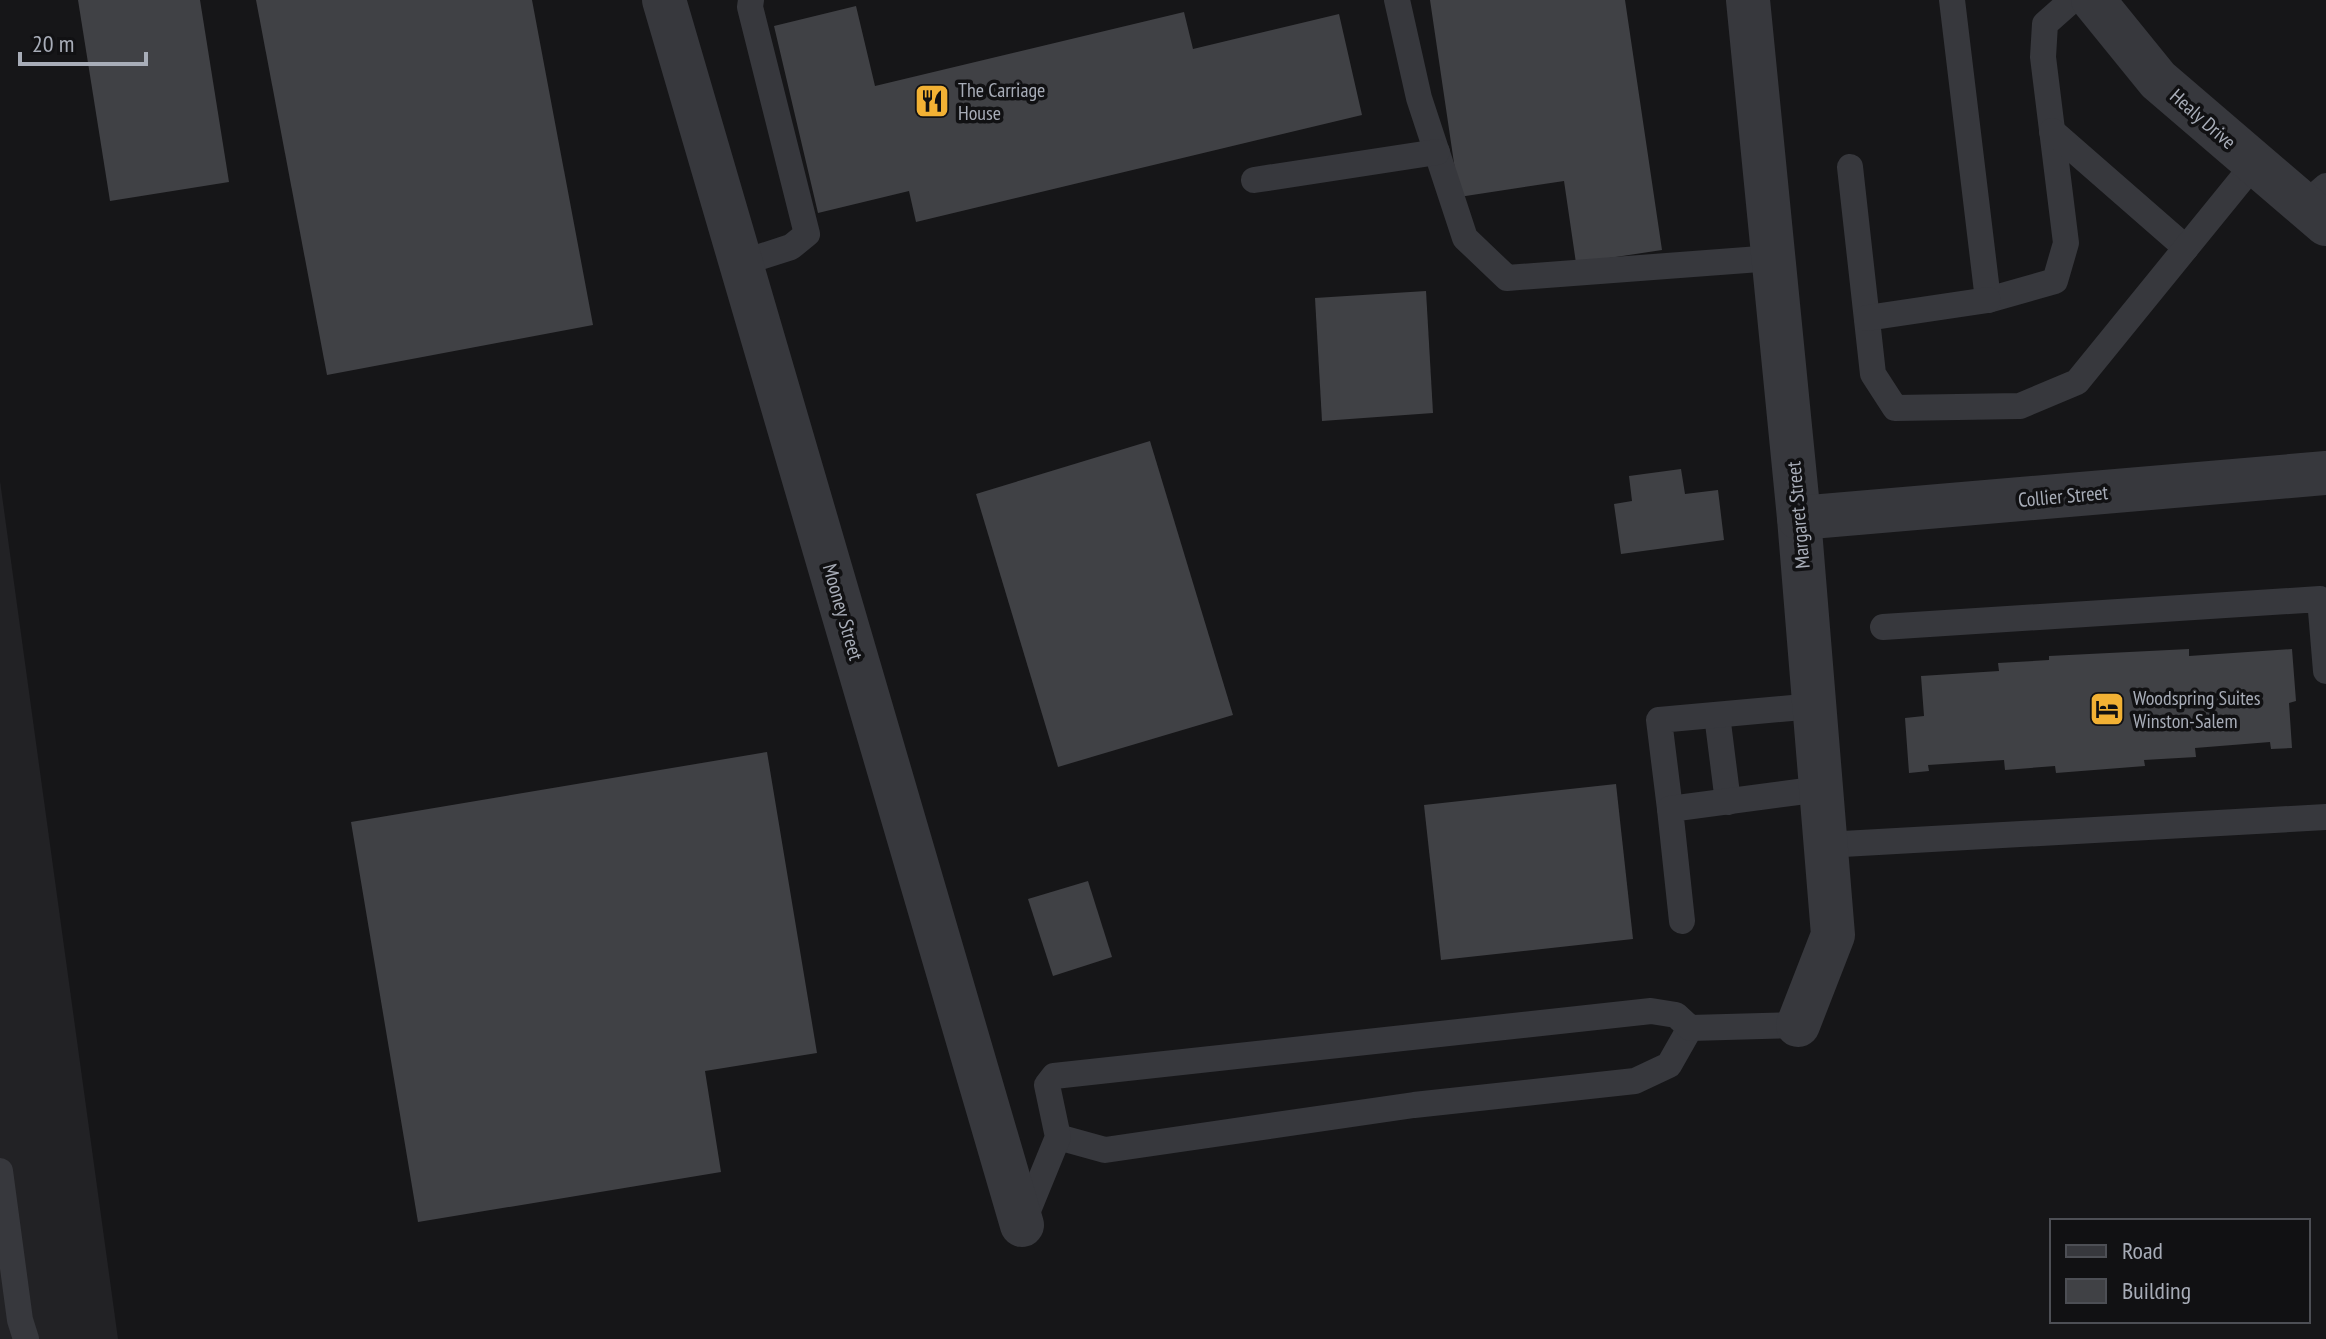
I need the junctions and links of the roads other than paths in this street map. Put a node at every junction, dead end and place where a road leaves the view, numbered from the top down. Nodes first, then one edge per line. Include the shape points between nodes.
1 (664, 0) edge
2 (751, 0) edge
3 (1397, 0) edge
4 (1748, 0) edge
5 (1952, 0) edge
6 (2072, 0) edge
7 (2093, 0) edge
8 (2052, 131) junction
9 (1437, 152) junction
10 (2255, 163) junction
11 (1850, 167) dead end
12 (1254, 180) dead end
13 (2319, 205) edge
14 (2186, 248) junction
15 (1773, 258) junction
16 (741, 263) junction
17 (1988, 300) junction
18 (1867, 318) junction
19 (2326, 473) edge
20 (1799, 518) junction
21 (1883, 627) dead end
22 (2326, 671) edge
23 (1814, 706) junction
24 (1717, 715) junction
25 (1821, 789) junction
26 (1728, 802) junction
27 (1670, 809) junction
28 (2326, 817) edge
29 (1825, 845) junction
30 (1682, 921) dead end
31 (1798, 1025) joint
32 (1690, 1028) junction
33 (1058, 1137) junction
34 (0, 1171) edge
35 (1022, 1225) joint
36 (26, 1339) edge

1 - 16 street, Mooney Street
2 - 16 lane via 807,234 791,247
3 - 9 lane
4 - 15 street, Margaret Street
5 - 17 lane
6 - 8 lane via 2045,24 2043,57
7 - 10 street, Healy Drive via 2158,80
8 - 14 lane
8 - 17 lane via 2066,243 2055,281
9 - 12 lane
9 - 15 lane via 1465,238 1507,278
10 - 13 street, Healy Drive
10 - 14 lane
11 - 18 lane
14 - 18 lane via 2077,382 2020,406 1895,408 1873,374
15 - 20 street, Margaret Street
16 - 35 street, Mooney Street
17 - 18 lane
19 - 20 street, Collier Street
20 - 23 street, Margaret Street
21 - 22 lane via 2320,599
23 - 24 lane
23 - 25 street, Margaret Street
24 - 26 lane
24 - 27 lane via 1659,720
25 - 26 lane
25 - 29 street, Margaret Street
26 - 27 lane
27 - 30 lane
28 - 29 lane
29 - 31 street, Margaret Street via 1833,935
31 - 32 lane
32 - 33 lane via 1669,1065 1635,1081 1414,1105 1105,1150
32 - 33 lane via 1676,1015 1651,1011 1054,1076 1047,1085
33 - 35 lane
34 - 36 lane

